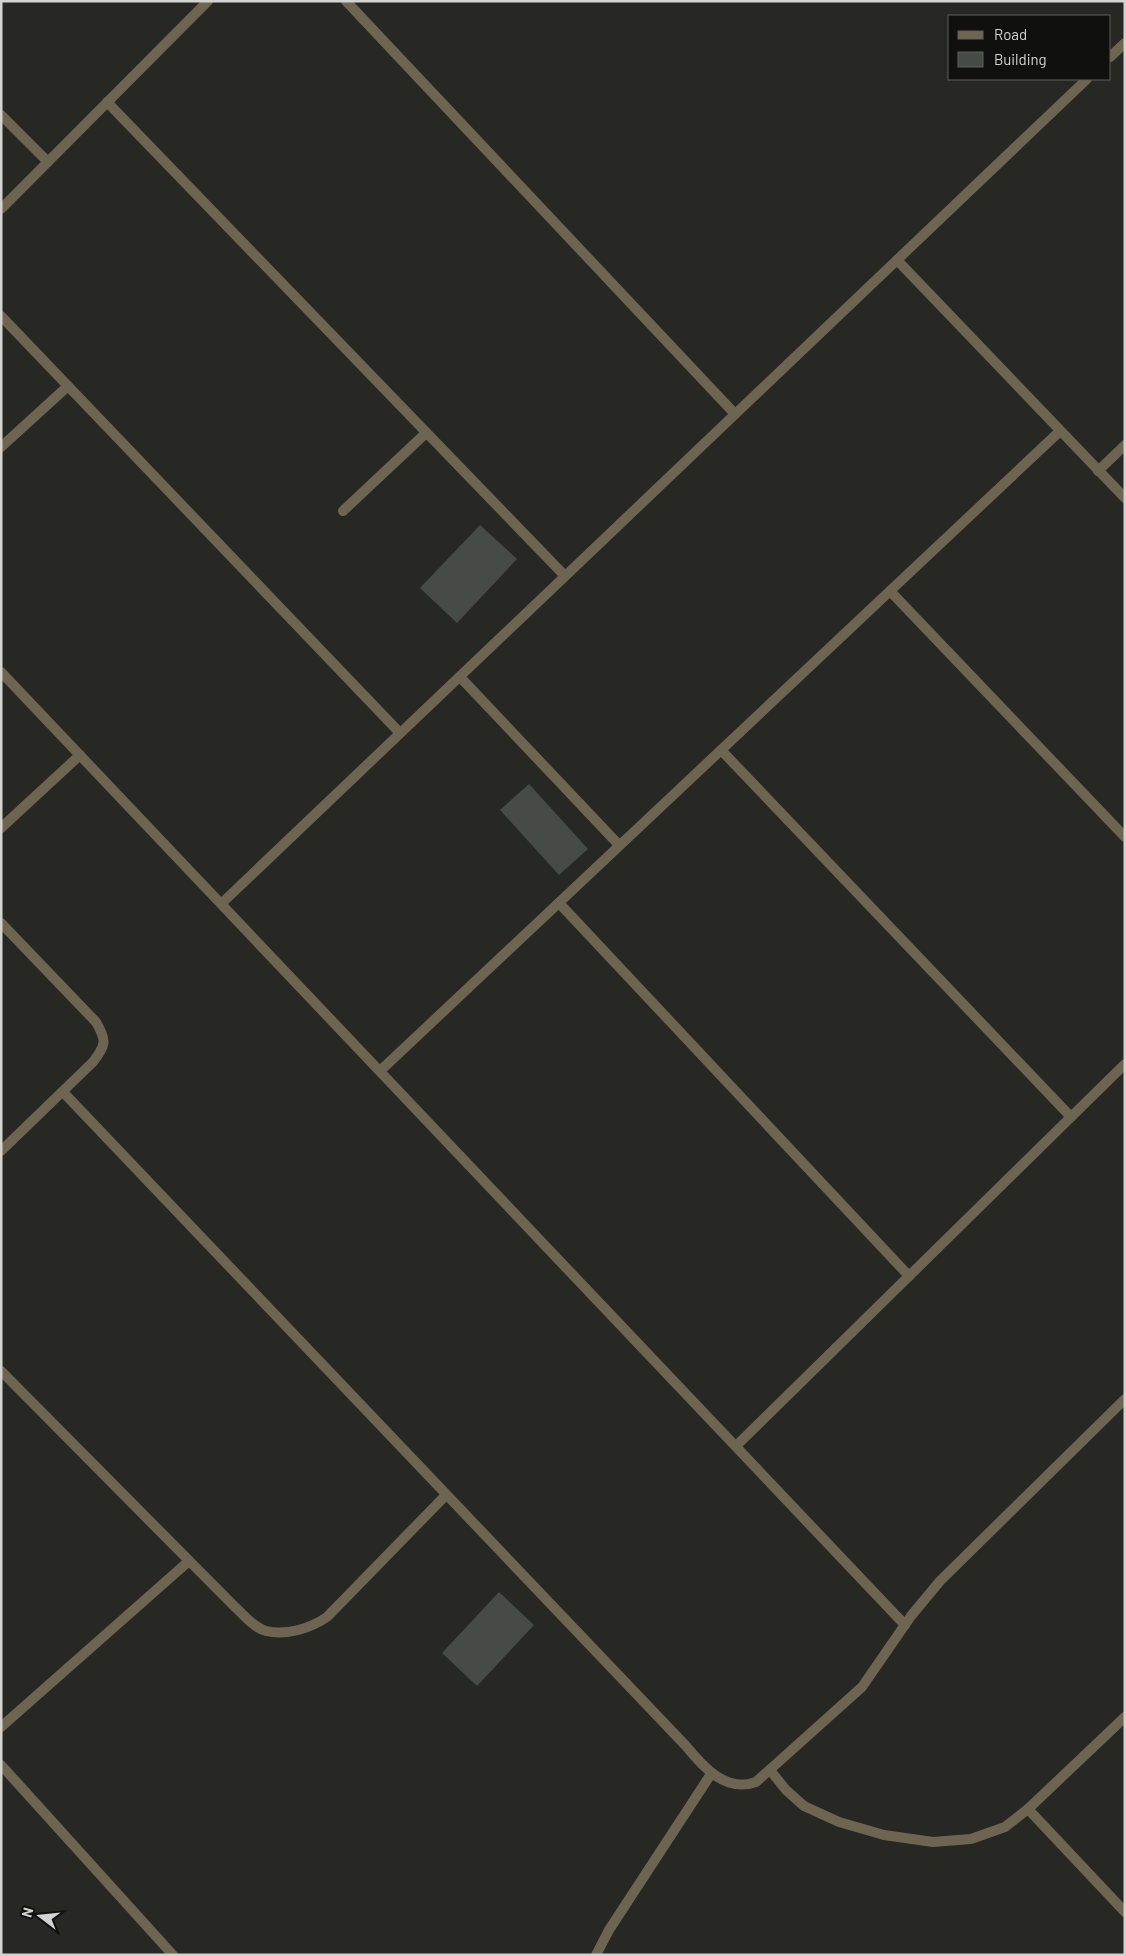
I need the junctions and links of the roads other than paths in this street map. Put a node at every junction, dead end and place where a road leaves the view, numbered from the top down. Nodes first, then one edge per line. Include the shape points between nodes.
1 (208, 1) edge
2 (346, 1) edge
3 (1125, 42) edge
4 (1111, 56) edge
5 (1086, 80) edge
6 (107, 102) junction
7 (1, 115) edge
8 (48, 162) junction
9 (1, 209) edge
10 (897, 260) junction
11 (1, 316) edge
12 (68, 386) junction
13 (735, 414) junction
14 (1060, 431) junction
15 (426, 433) junction
16 (1125, 445) edge
17 (1, 447) edge
18 (1098, 471) junction
19 (1125, 498) edge
20 (343, 511) dead end
21 (565, 576) junction
22 (890, 591) junction
23 (1, 672) edge
24 (460, 677) junction
25 (400, 733) junction
26 (721, 750) junction
27 (80, 755) junction
28 (1, 828) edge
29 (1125, 837) edge
30 (619, 845) junction
31 (559, 903) junction
32 (222, 904) junction
33 (1, 923) edge
34 (1125, 1064) edge
35 (380, 1070) junction
36 (63, 1092) junction
37 (1071, 1117) junction
38 (1, 1152) edge
39 (909, 1276) junction
40 (1, 1371) edge
41 (1125, 1399) edge
42 (736, 1446) junction
43 (446, 1495) junction
44 (189, 1561) junction
45 (905, 1624) junction
46 (1125, 1717) edge
47 (1, 1727) edge
48 (1, 1765) edge
49 (770, 1770) junction
50 (711, 1774) junction
51 (1028, 1809) junction
52 (1125, 1912) edge
53 (173, 1955) edge
54 (596, 1955) edge

1 - 6 street
2 - 13 street
3 - 4 street
5 - 10 street
6 - 8 street
6 - 15 street
7 - 8 street
8 - 9 street
10 - 13 street
10 - 14 street
11 - 12 street
12 - 17 street
12 - 25 street
13 - 21 street
14 - 18 street
14 - 22 street
15 - 20 street
15 - 21 street
16 - 18 street
18 - 19 street
21 - 24 street
22 - 26 street
22 - 29 street
23 - 27 street
24 - 25 street
24 - 30 street
25 - 32 street
26 - 30 street
26 - 37 street
27 - 28 street
27 - 32 street
30 - 31 street
31 - 35 street
31 - 39 street
32 - 35 street
33 - 36 street via 96,1022 104,1036 100,1053
34 - 37 street
35 - 42 street
36 - 38 street
36 - 43 street
37 - 39 street
39 - 42 street
40 - 44 street
41 - 45 street via 940,1581
42 - 45 street
43 - 44 street via 327,1617 301,1628 284,1632 266,1631 253,1624
43 - 50 street
44 - 47 street
45 - 49 street via 862,1688
46 - 51 street
48 - 53 street
49 - 50 street via 749,1785 736,1784
49 - 51 street via 804,1806 839,1822 884,1835 933,1842 972,1839 1005,1827
50 - 54 street
51 - 52 street

